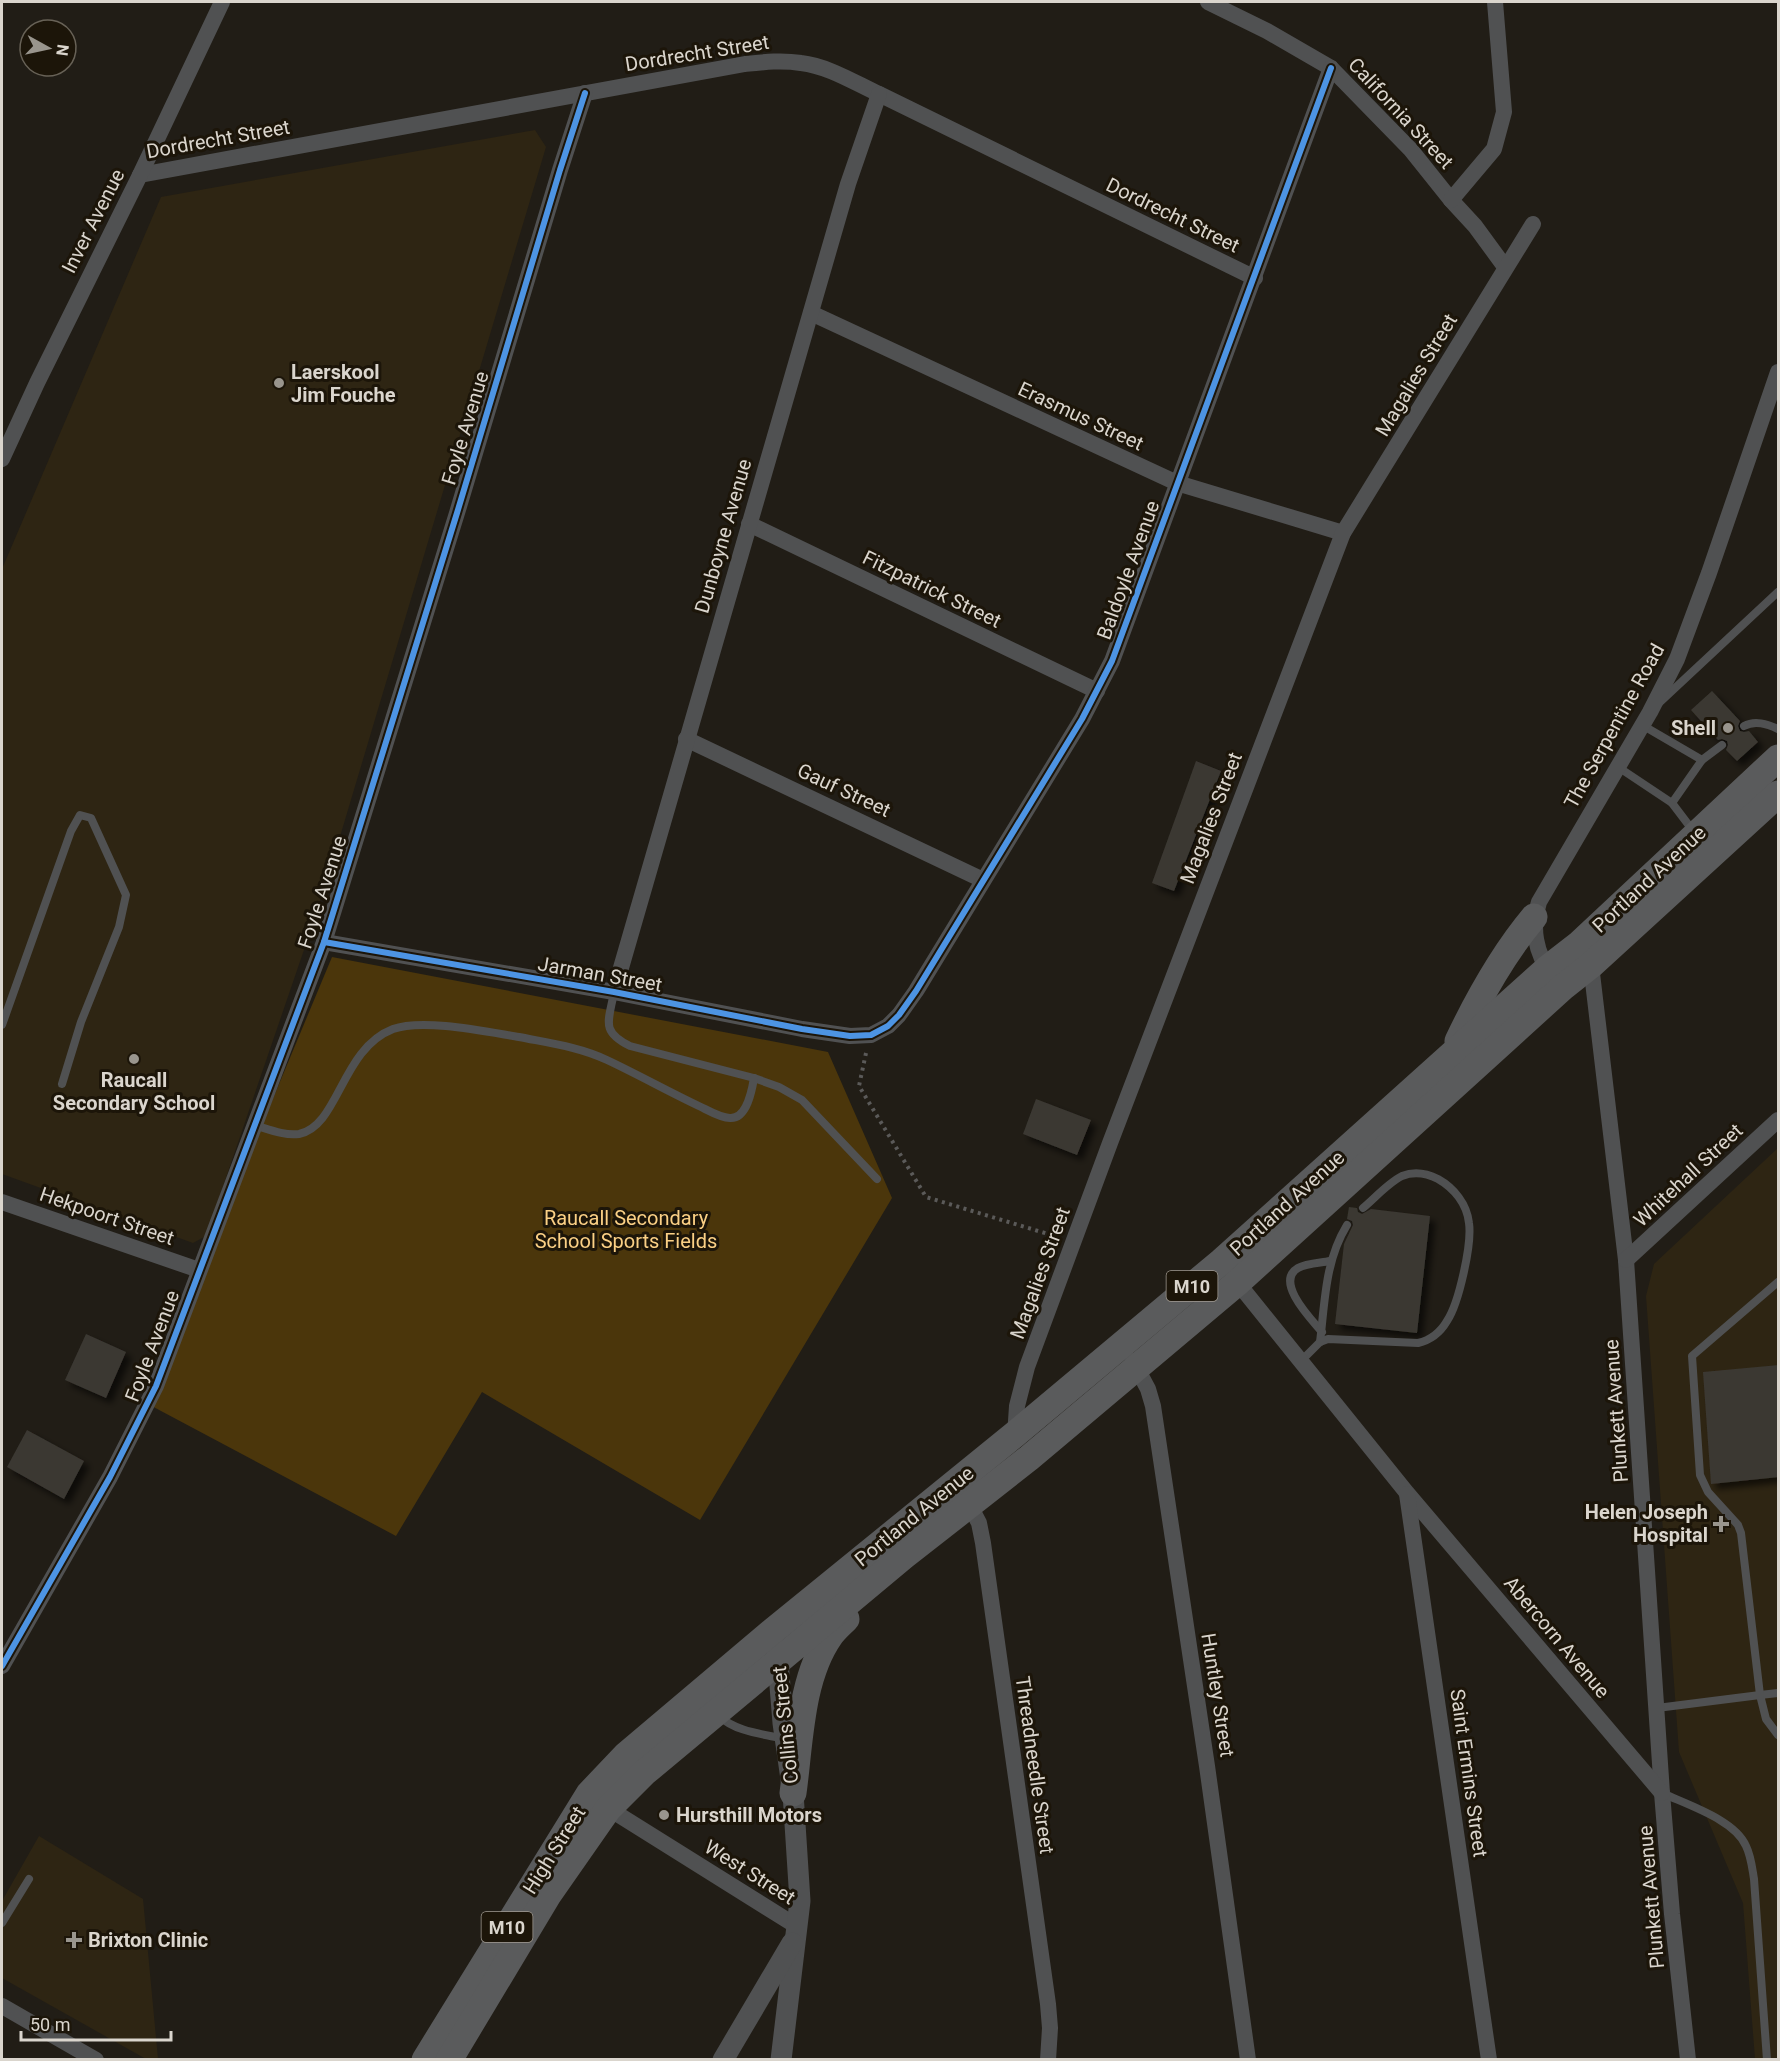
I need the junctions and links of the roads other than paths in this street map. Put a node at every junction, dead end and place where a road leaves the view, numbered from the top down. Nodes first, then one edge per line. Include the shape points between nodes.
1 (222, 2) edge
2 (1208, 2) edge
3 (1495, 2) edge
4 (1331, 68) junction
5 (585, 93) junction
6 (879, 94) junction
7 (140, 175) junction
8 (1451, 200) junction
9 (1533, 224) dead end
10 (1505, 267) junction
11 (1255, 278) junction
12 (811, 313) junction
13 (1779, 372) edge
14 (2, 459) edge
15 (1177, 483) junction
16 (749, 524) junction
17 (1344, 533) junction
18 (1779, 592) edge
19 (1097, 692) junction
20 (1646, 719) junction
21 (1744, 726) dead end
22 (1779, 729) edge
23 (686, 739) junction
24 (1722, 745) dead end
25 (1779, 758) edge
26 (1702, 760) junction
27 (1618, 767) junction
28 (1779, 794) edge
29 (1672, 803) junction
30 (1696, 835) junction
31 (983, 880) junction
32 (1534, 917) junction
33 (324, 942) junction
34 (1585, 955) junction
35 (1554, 979) junction
36 (614, 992) junction
37 (2, 1024) edge
38 (871, 1035) joint
39 (1451, 1055) junction
40 (754, 1078) junction
41 (62, 1084) dead end
42 (1779, 1120) edge
43 (254, 1125) junction
44 (877, 1179) dead end
45 (2, 1202) edge
46 (1363, 1208) dead end
47 (1347, 1225) dead end
48 (1626, 1260) junction
49 (1330, 1261) junction
50 (199, 1270) junction
51 (1230, 1272) junction
52 (1779, 1282) edge
53 (1322, 1332) junction
54 (1320, 1342) junction
55 (1120, 1345) junction
56 (1301, 1361) junction
57 (1137, 1366) junction
58 (1014, 1435) junction
59 (1029, 1458) junction
60 (955, 1482) junction
61 (1407, 1493) junction
62 (971, 1504) junction
63 (904, 1556) junction
64 (774, 1630) junction
65 (778, 1662) junction
66 (2, 1666) edge
67 (1779, 1693) edge
68 (1760, 1695) junction
69 (707, 1704) junction
70 (1657, 1708) junction
71 (1779, 1735) edge
72 (785, 1738) junction
73 (793, 1793) junction
74 (1662, 1793) junction
75 (598, 1802) junction
76 (29, 1879) dead end
77 (2, 1923) edge
78 (797, 1932) junction
79 (2, 2006) edge
80 (71, 2053) edge
81 (96, 2060) edge
82 (425, 2060) edge
83 (449, 2060) edge
84 (723, 2060) edge
85 (782, 2060) edge
86 (1048, 2060) edge
87 (1248, 2060) edge
88 (1489, 2060) edge
89 (1688, 2060) edge
90 (1767, 2060) edge

1 - 7 street, Inver Avenue
2 - 4 street, California Street via 1267,30
3 - 8 street via 1504,112 1494,149
4 - 8 street, California Street via 1411,150
4 - 11 street, Baldoyle Avenue
5 - 6 street, Dordrecht Street via 776,61 804,63
5 - 7 street, Dordrecht Street
5 - 33 street, Foyle Avenue
6 - 11 street, Dordrecht Street
6 - 12 street, Dunboyne Avenue
7 - 14 street, Inver Avenue
8 - 10 street, California Street
9 - 10 street, Magalies Street
10 - 17 street, Magalies Street
11 - 15 street, Baldoyle Avenue
12 - 15 street, Erasmus Street
12 - 16 street, Dunboyne Avenue
13 - 20 street, The Serpentine Road via 1677,658
15 - 17 street, Erasmus Street
15 - 19 street, Baldoyle Avenue via 1121,641
16 - 19 street, Fitzpatrick Street
16 - 23 street, Dunboyne Avenue
17 - 58 street, Magalies Street via 1021,1386
18 - 20 lane
19 - 31 street, Baldoyle Avenue
20 - 26 lane
20 - 27 street, The Serpentine Road
21 - 22 lane via 1759,722
23 - 31 street, Gauf Street
23 - 36 street, Dunboyne Avenue
24 - 26 lane
25 - 30 main road, Portland Avenue / M10
26 - 29 lane
27 - 29 lane
27 - 32 street, The Serpentine Road
28 - 34 main road, Portland Avenue / M10
29 - 30 lane
30 - 34 main road, Portland Avenue / M10
31 - 38 street, Baldoyle Avenue via 909,1004 888,1026
32 - 35 street via 1537,945
32 - 39 main road via 1499,966
33 - 36 street, Jarman Street
33 - 43 street, Foyle Avenue
34 - 35 main road, Portland Avenue / M10
34 - 48 street, Plunkett Avenue
35 - 39 main road, Portland Avenue / M10
35 - 51 main road, Portland Avenue / M10
36 - 38 street, Jarman Street via 802,1029
36 - 40 lane via 608,1022 615,1038 630,1046
37 - 41 lane via 71,831 80,815 92,818 126,896 119,927 81,1022
39 - 51 main road, Portland Avenue / M10
40 - 43 lane via 744,1109 731,1119 605,1059 564,1045 463,1028 396,1028 371,1041 358,1056 328,1113 314,1126 300,1134 285,1134
40 - 44 lane via 802,1100
42 - 48 street, Whitehall Street
43 - 50 street, Foyle Avenue
45 - 50 street, Hekpoort Street
46 - 54 lane via 1410,1173 1435,1178 1455,1192 1465,1206 1469,1222 1456,1301 1445,1324 1428,1341
47 - 49 lane
48 - 70 street, Plunkett Avenue
49 - 53 lane
49 - 53 lane via 1296,1269 1290,1281 1298,1302
50 - 66 street, Foyle Avenue via 144,1412
51 - 55 main road, Portland Avenue / M10
51 - 56 street, Abercorn Avenue
51 - 57 main road, Portland Avenue / M10
52 - 68 lane via 1692,1356 1700,1474 1708,1492 1741,1533
53 - 54 lane
54 - 56 lane
55 - 57 street, Huntley Street
55 - 58 main road, Portland Avenue / M10
56 - 61 street, Abercorn Avenue
57 - 59 main road, Portland Avenue / M10
57 - 87 street, Huntley Street via 1153,1406
58 - 59 street
58 - 60 main road, Portland Avenue / M10
59 - 62 main road, Portland Avenue / M10
60 - 62 street, Threadneedle Street
60 - 64 main road, Portland Avenue / M10
61 - 74 street, Abercorn Avenue
61 - 88 street, Saint Ermins Street
62 - 63 main road, Portland Avenue / M10
62 - 86 street, Threadneedle Street via 983,1543 1048,2004
63 - 65 main road, Portland Avenue / M10
63 - 73 main road via 830,1636 817,1661 801,1721
64 - 65 street, Collins Street
64 - 69 main road, Portland Avenue / M10
65 - 69 main road, Portland Avenue / M10
65 - 72 street, Collins Street
67 - 68 lane
68 - 70 lane
68 - 71 lane via 1766,1719
69 - 72 lane via 726,1723 742,1730
69 - 75 main road, Portland Avenue / M10 via 626,1755
70 - 74 street, Plunkett Avenue
72 - 73 street, Collins Street
73 - 78 street, Collins Street via 800,1883
74 - 89 street, Plunkett Avenue
74 - 90 lane, Abercorn Avenue via 1723,1822 1746,1844 1754,1879
75 - 78 street, West Street
75 - 82 main road, High Street / M10
75 - 83 main road, High Street / M10 via 548,1895
76 - 77 lane
78 - 84 street, Collins Street
78 - 85 street
79 - 80 street
80 - 81 street

